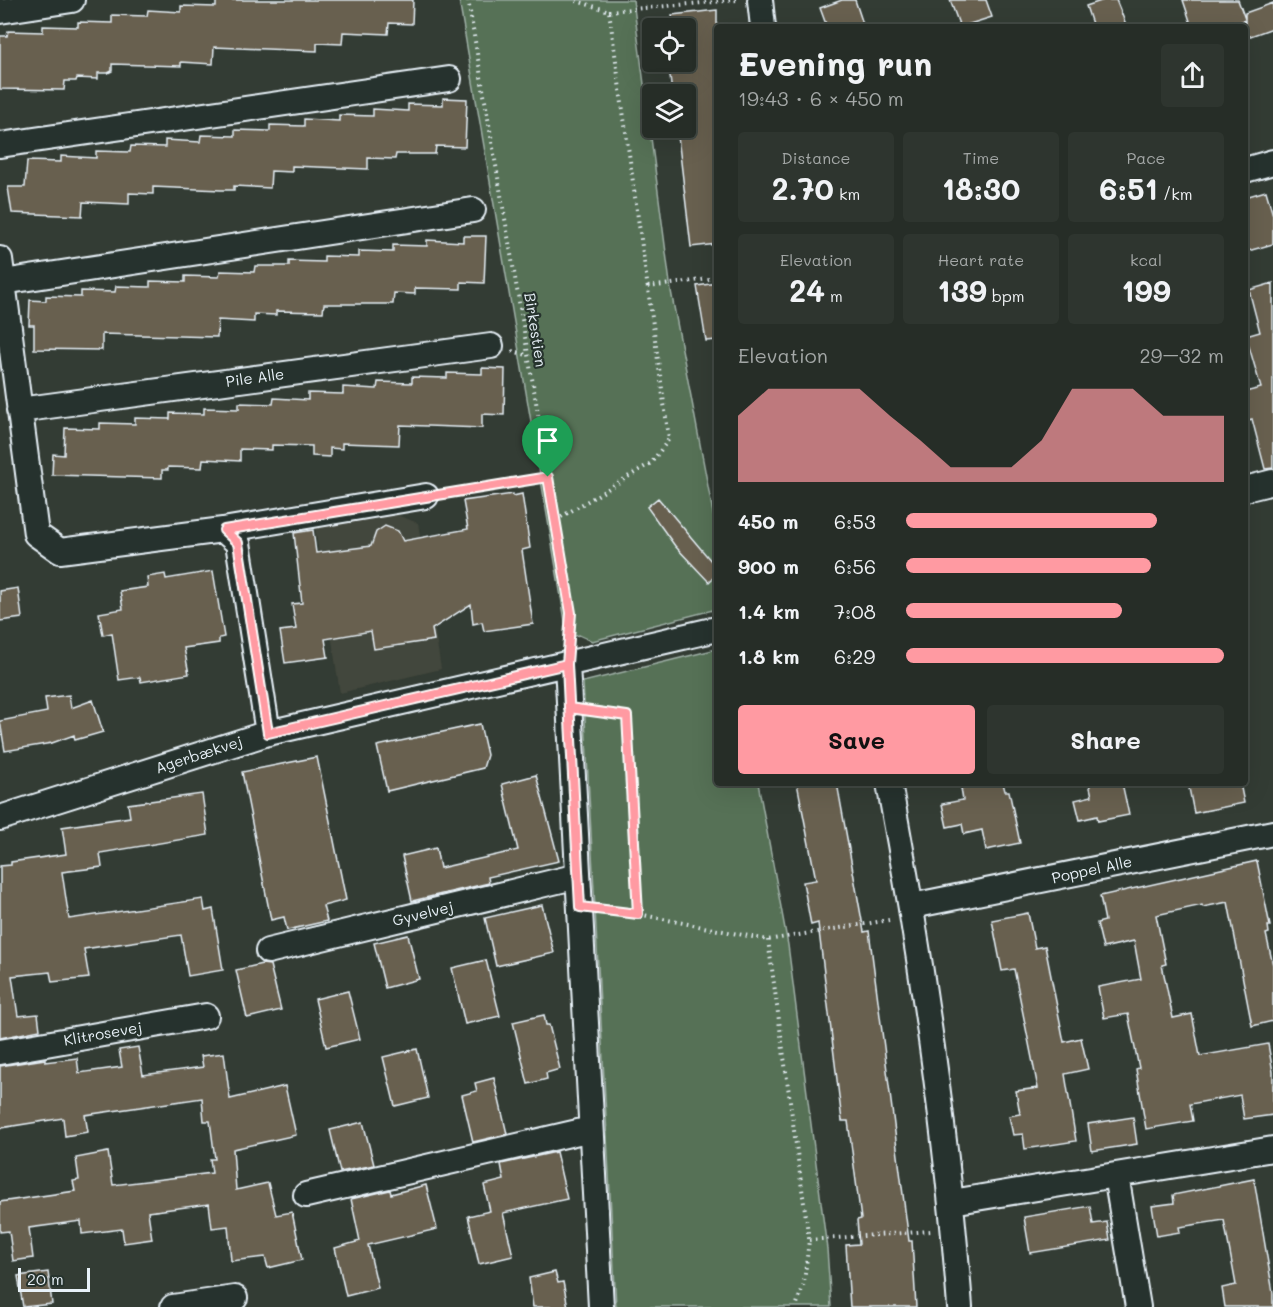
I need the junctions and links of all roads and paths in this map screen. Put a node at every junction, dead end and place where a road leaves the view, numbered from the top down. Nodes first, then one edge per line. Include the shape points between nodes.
1 (72, 0) edge
2 (468, 0) edge
3 (573, 0) edge
4 (737, 0) edge
5 (760, 0) edge
6 (0, 11) edge
7 (609, 12) junction
8 (763, 24) edge
9 (449, 79) dead end
10 (0, 145) edge
11 (1273, 162) edge
12 (1248, 169) edge
13 (473, 210) dead end
14 (2, 270) edge
15 (714, 278) edge
16 (648, 287) junction
17 (491, 346) dead end
18 (19, 410) junction
19 (548, 477) junction
20 (1273, 482) edge
21 (1248, 488) edge
22 (426, 496) joint
23 (556, 520) junction
24 (224, 530) junction
25 (714, 630) edge
26 (567, 664) junction
27 (569, 708) junction
28 (268, 733) junction
29 (890, 786) edge
30 (0, 818) edge
31 (1273, 833) edge
32 (578, 876) junction
33 (912, 906) junction
34 (580, 907) junction
35 (638, 914) junction
36 (768, 940) junction
37 (268, 951) dead end
38 (206, 1016) dead end
39 (0, 1052) edge
40 (591, 1129) junction
41 (1273, 1149) edge
42 (1116, 1175) junction
43 (306, 1195) dead end
44 (952, 1202) junction
45 (954, 1230) junction
46 (809, 1240) junction
47 (235, 1298) dead end
48 (173, 1307) edge
49 (601, 1307) edge
50 (796, 1307) edge
51 (960, 1307) edge
52 (1138, 1307) edge

1 - 6 street
2 - 19 path, Birkestien
3 - 7 path
4 - 7 path
5 - 8 street
7 - 16 path
9 - 10 street
11 - 12 street
13 - 14 street
14 - 18 street
15 - 16 path
16 - 23 path via 669,439 651,463
17 - 18 street, Pile Alle
18 - 24 street via 36,534 60,551
19 - 22 path
19 - 23 path, Birkestien
20 - 21 street
22 - 24 street
23 - 26 path, Birkestien via 571,613
24 - 28 street via 238,543
25 - 26 street, Agerbækvej
26 - 27 street
26 - 28 street, Agerbækvej
27 - 32 street
27 - 35 path via 627,716
28 - 30 street, Agerbækvej
29 - 33 street
31 - 33 street, Poppel Alle
32 - 34 street
32 - 37 street, Gyvelvej
33 - 36 path via 889,921
33 - 44 street
34 - 35 path
34 - 40 street
35 - 36 path
36 - 46 path
38 - 39 street, Klitrosevej
40 - 43 street
40 - 49 street
41 - 42 street
42 - 44 street
42 - 52 street
44 - 45 street
45 - 46 path
45 - 51 street
46 - 50 path via 804,1283
47 - 48 street

